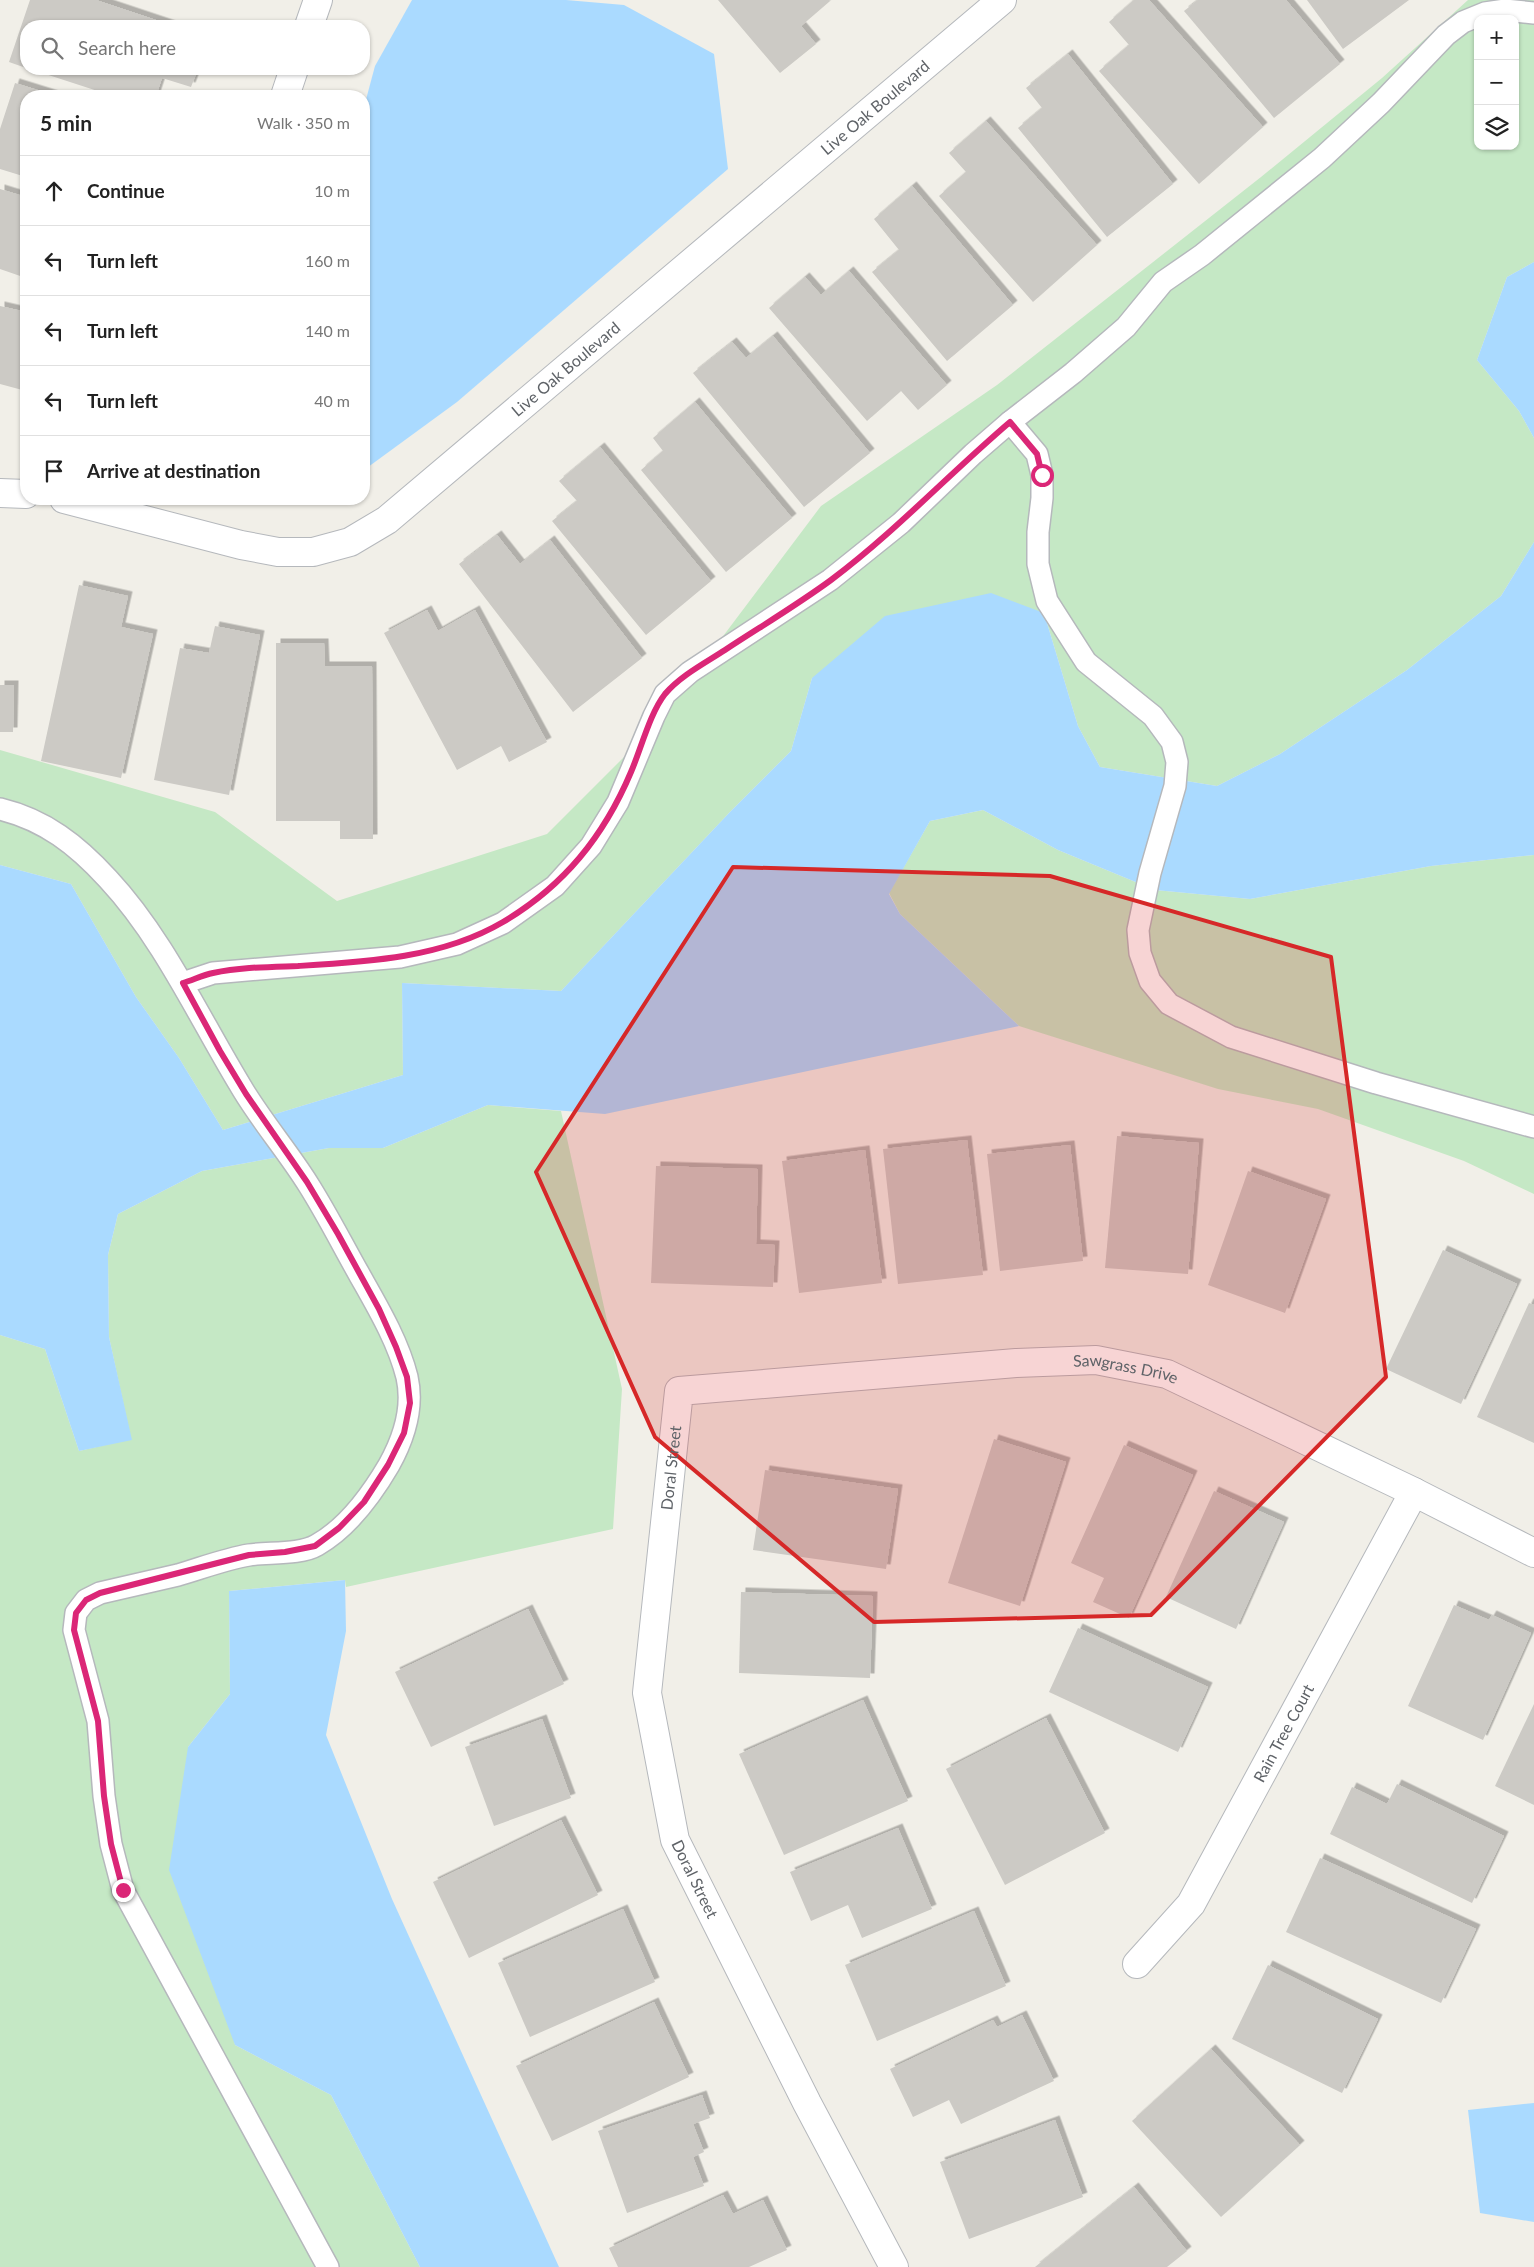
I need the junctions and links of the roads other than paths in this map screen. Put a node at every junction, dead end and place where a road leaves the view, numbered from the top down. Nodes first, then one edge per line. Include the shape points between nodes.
1 (318, 0) edge
2 (1002, 0) edge
3 (1534, 13) edge
4 (311, 20) edge
5 (292, 75) edge
6 (287, 90) edge
7 (1010, 422) junction
8 (0, 492) edge
9 (20, 494) edge
10 (104, 505) edge
11 (143, 509) edge
12 (0, 808) edge
13 (183, 983) junction
14 (1534, 1127) edge
15 (679, 1391) joint
16 (1414, 1492) junction
17 (1534, 1553) edge
18 (1137, 1964) dead end
19 (328, 2267) edge
20 (894, 2267) edge

1 - 4 street
2 - 11 street, Live Oak Boulevard via 394,514 365,534 350,542 313,552 278,552
3 - 7 lane via 1506,10 1485,13 1463,22 1446,35 1381,103 1322,158 1202,255 1163,282 1126,327
5 - 6 street
7 - 13 lane via 901,523 830,580 690,672 665,694 618,802 591,846 555,886 503,922 457,944 400,957 213,973
7 - 14 lane via 1037,454 1042,475 1038,564 1047,601 1086,662 1153,716 1172,742 1177,762 1175,786 1138,930 1140,953 1150,981 1169,1004 1232,1037 1376,1083
8 - 9 street
10 - 11 street, Live Oak Boulevard
12 - 13 lane via 46,824 109,879
13 - 19 lane via 246,1094 307,1182 379,1309 407,1377 410,1403 404,1433 364,1502 339,1528 315,1546 249,1555 100,1593 86,1600 76,1613 74,1630 98,1721 111,1844 123,1890
15 - 16 street, Sawgrass Drive via 1016,1363 1096,1360 1167,1374
15 - 20 street, Doral Street via 648,1693 674,1840
16 - 17 street, Sawgrass Drive
16 - 18 street, Rain Tree Court via 1191,1904

